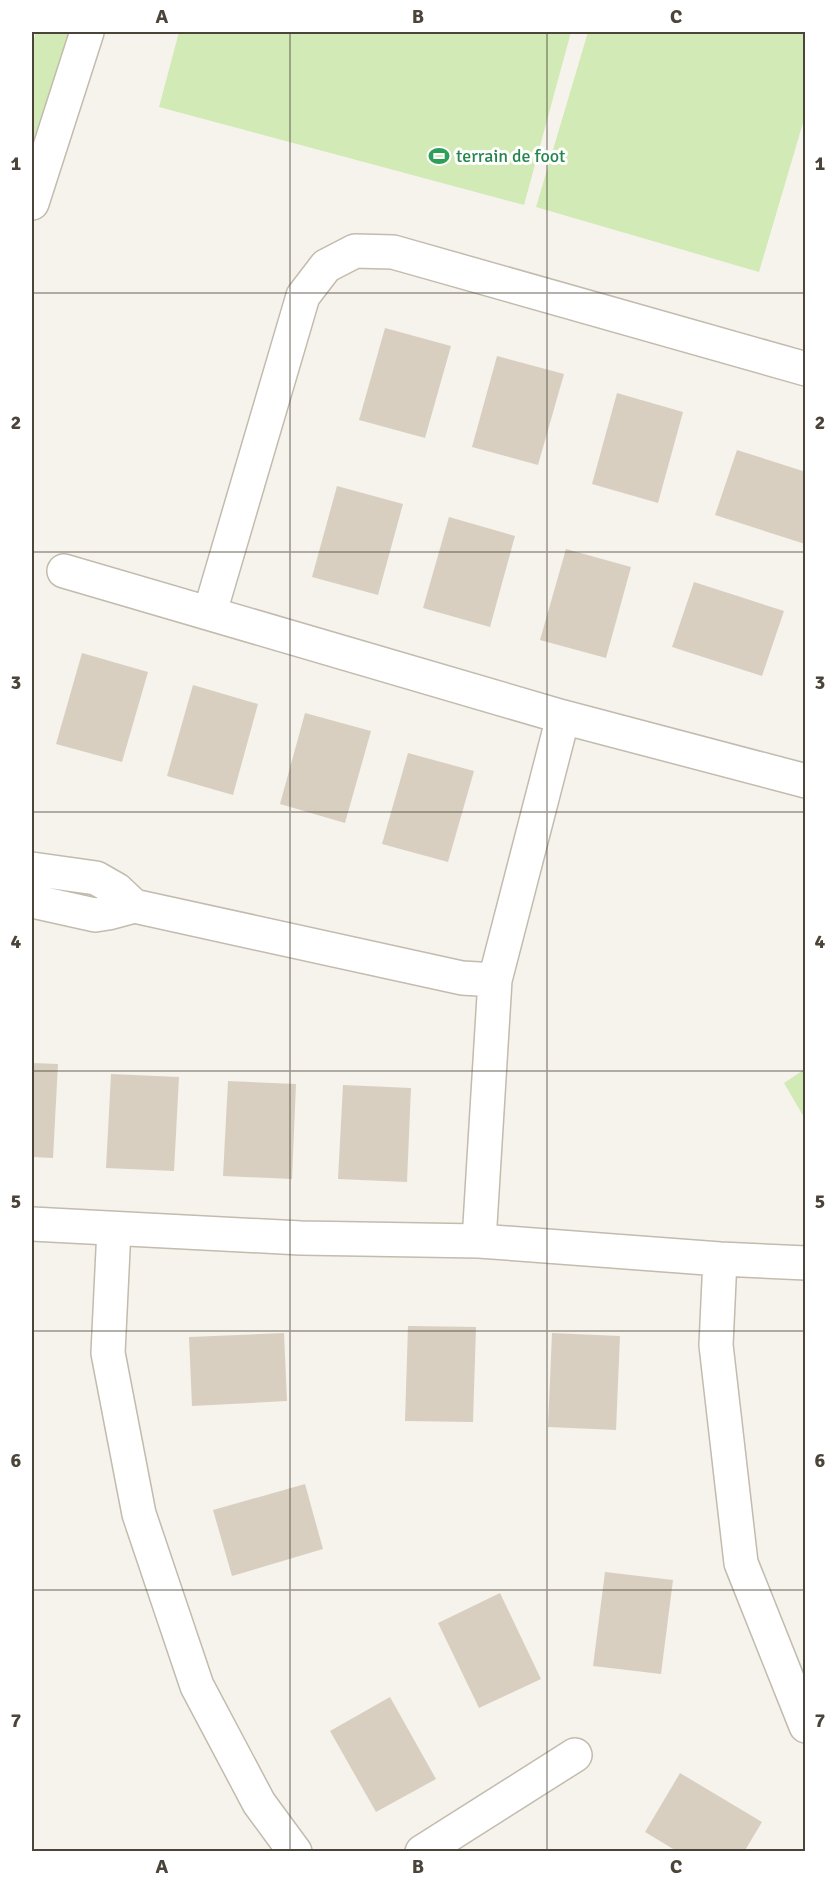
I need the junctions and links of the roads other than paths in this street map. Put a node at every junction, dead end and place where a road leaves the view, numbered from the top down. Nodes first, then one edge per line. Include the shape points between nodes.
1 (87, 32) edge
2 (32, 203) edge
3 (806, 369) edge
4 (64, 571) dead end
5 (210, 612) junction
6 (563, 717) junction
7 (806, 781) edge
8 (32, 869) edge
9 (32, 901) edge
10 (134, 906) junction
11 (495, 980) junction
12 (32, 1224) edge
13 (114, 1229) junction
14 (479, 1241) junction
15 (720, 1259) junction
16 (806, 1263) edge
17 (806, 1726) edge
18 (575, 1755) dead end
19 (295, 1851) edge
20 (422, 1851) edge

1 - 2 street
3 - 5 street via 393,252 355,251 326,266 303,296
4 - 5 street
5 - 6 street
6 - 7 street
6 - 11 street
8 - 10 street via 96,878
9 - 10 street via 95,915
10 - 11 street via 462,978
11 - 14 street
12 - 13 street
13 - 14 street
13 - 19 street via 108,1353 139,1514 197,1686 259,1803
14 - 15 street
15 - 16 street
15 - 17 street via 716,1345 741,1563
18 - 20 street

